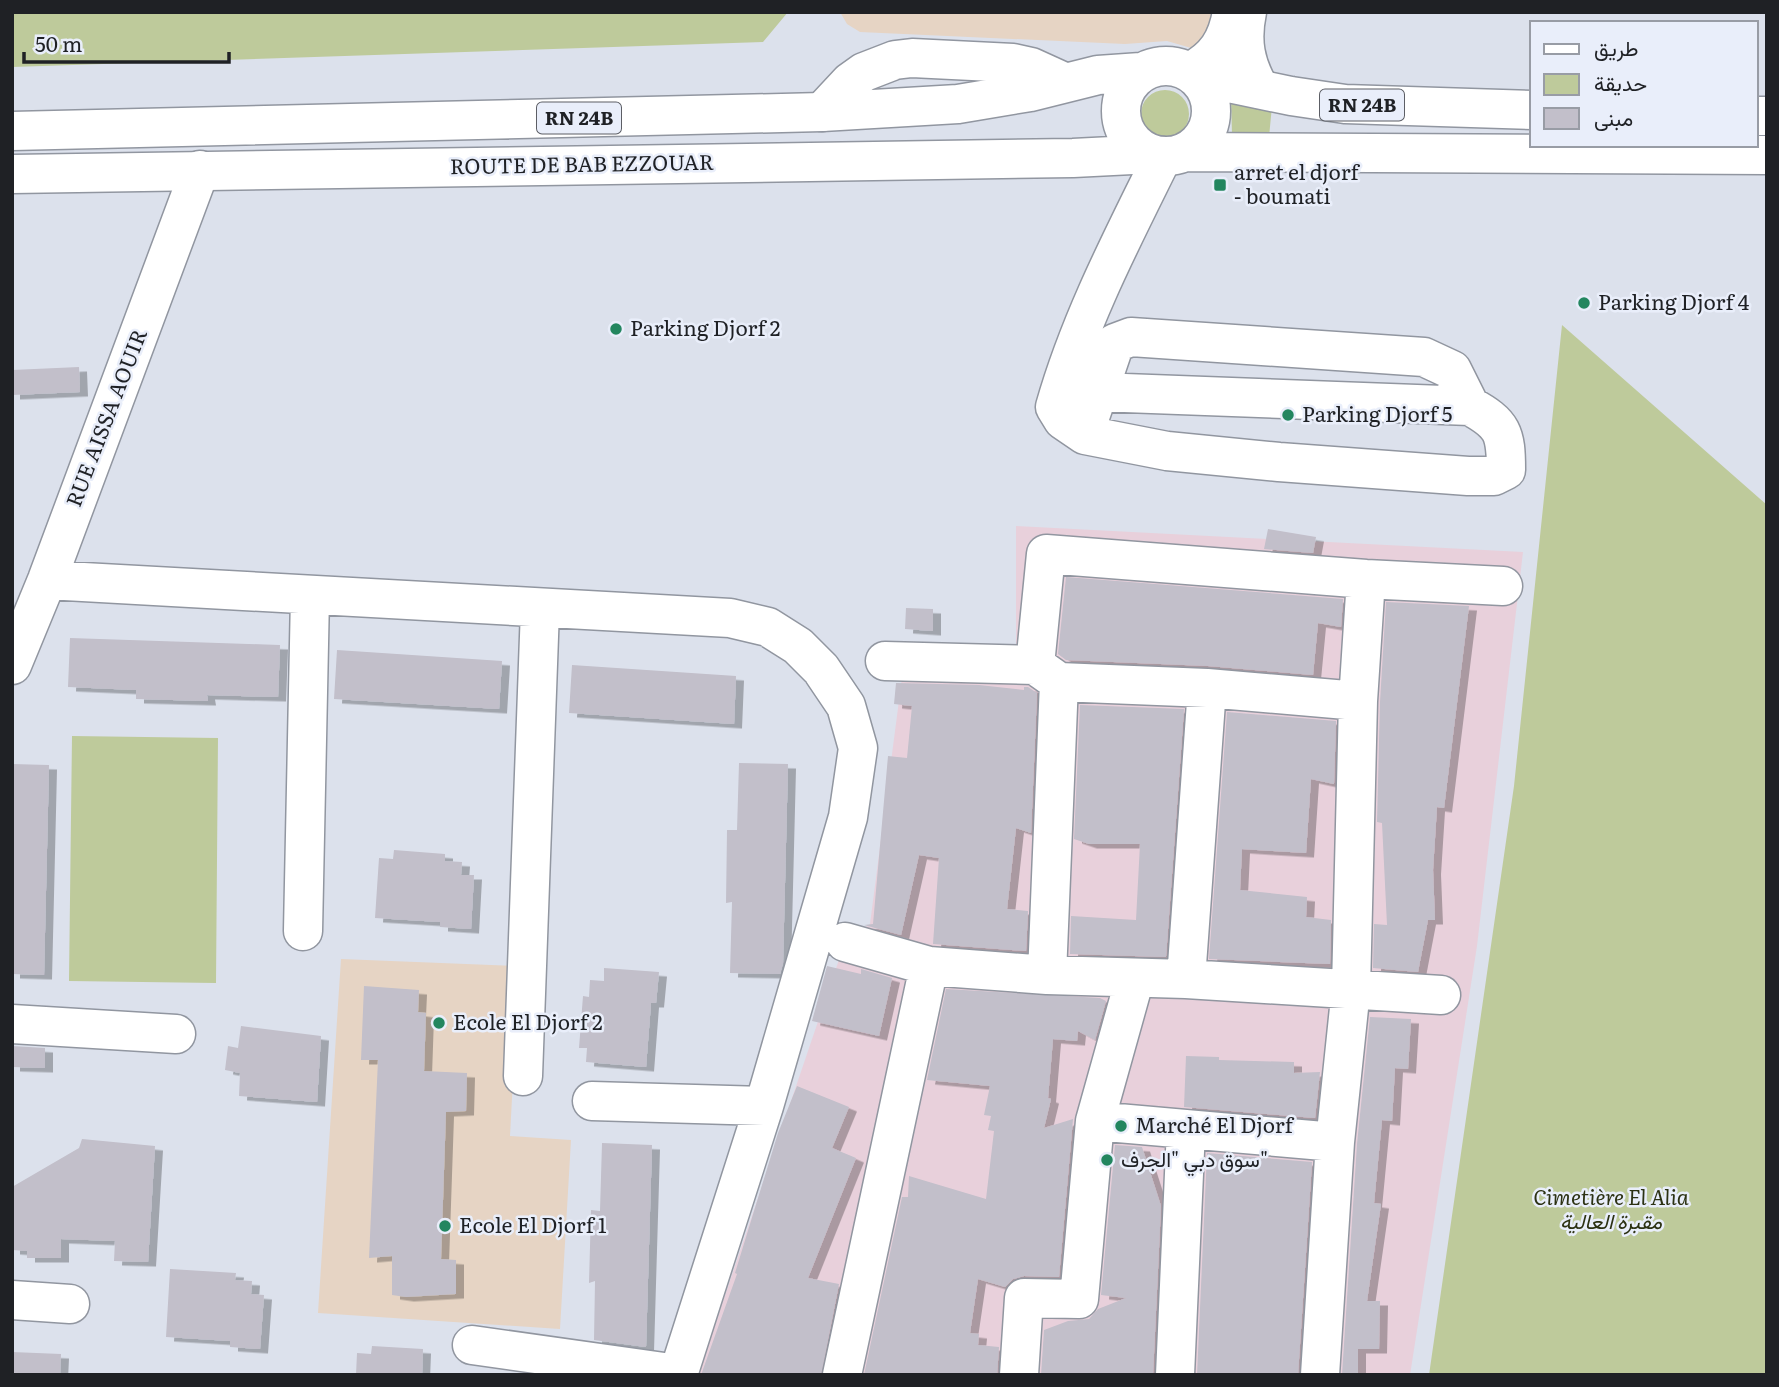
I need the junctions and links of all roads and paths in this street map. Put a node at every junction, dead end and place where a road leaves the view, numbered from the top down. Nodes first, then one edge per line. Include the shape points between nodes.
1 (1232, 12) edge
2 (1247, 12) edge
3 (1141, 72) junction
4 (1192, 74) junction
5 (1260, 89) junction
6 (1530, 110) edge
7 (12, 131) edge
8 (1167, 154) junction
9 (1767, 155) edge
10 (200, 170) junction
11 (12, 174) edge
12 (1098, 392) junction
13 (1470, 405) junction
14 (1084, 435) junction
15 (1366, 579) junction
16 (47, 580) junction
17 (1503, 586) dead end
18 (310, 596) junction
19 (540, 609) junction
20 (885, 661) dead end
21 (12, 665) edge
22 (1047, 673) junction
23 (1207, 688) junction
24 (1358, 701) junction
25 (303, 930) dead end
26 (845, 942) dead end
27 (929, 966) junction
28 (1048, 975) junction
29 (1135, 978) junction
30 (1186, 979) junction
31 (1351, 989) junction
32 (1441, 995) dead end
33 (12, 1024) edge
34 (176, 1034) dead end
35 (523, 1076) dead end
36 (592, 1101) dead end
37 (764, 1106) junction
38 (1095, 1121) junction
39 (1186, 1129) junction
40 (1335, 1142) junction
41 (12, 1300) edge
42 (70, 1304) dead end
43 (472, 1345) dead end
44 (678, 1375) edge
45 (842, 1375) edge
46 (1019, 1375) edge
47 (1175, 1375) edge
48 (1320, 1375) edge

1 - 4 street via 1218,52
2 - 5 street via 1246,58
3 - 4 street via 1166,65
3 - 7 street, RN 24B via 1109,74 958,104 822,112
3 - 8 street via 1124,91 1124,129 1131,140
4 - 5 street, RN 24B
4 - 8 street via 1203,85 1212,110 1205,135 1196,145
5 - 6 street, RN 24B via 1345,104
8 - 9 street, ROUTE DE BAB EZZOUAR
8 - 10 street, ROUTE DE BAB EZZOUAR
8 - 14 street via 1112,258 1065,371 1055,407 1063,420
10 - 11 street, ROUTE DE BAB EZZOUAR
10 - 16 street, RUE AISSA AOUIR
12 - 13 street
12 - 13 street via 1115,343 1131,337 1424,356 1452,370
12 - 14 street
13 - 14 street via 1492,418 1506,441 1506,470 1501,474 1468,476 1279,462
15 - 17 street
15 - 22 street via 1046,554
15 - 24 street
16 - 18 street
16 - 21 street, RUE AISSA AOUIR
18 - 19 street
18 - 25 street
19 - 35 street
19 - 37 street via 730,618 768,627 798,646 821,669 846,706 858,748 848,817
20 - 22 street
22 - 23 street
22 - 28 street
23 - 24 street
23 - 30 street
24 - 31 street
26 - 27 street
27 - 28 street
27 - 45 street
28 - 29 street
29 - 30 street
29 - 38 street
30 - 31 street
31 - 32 street
31 - 40 street
33 - 34 street
36 - 37 street
37 - 44 street
38 - 39 street
38 - 46 street via 1079,1299 1024,1298
39 - 40 street
39 - 47 street
40 - 48 street
41 - 42 street
43 - 44 street

